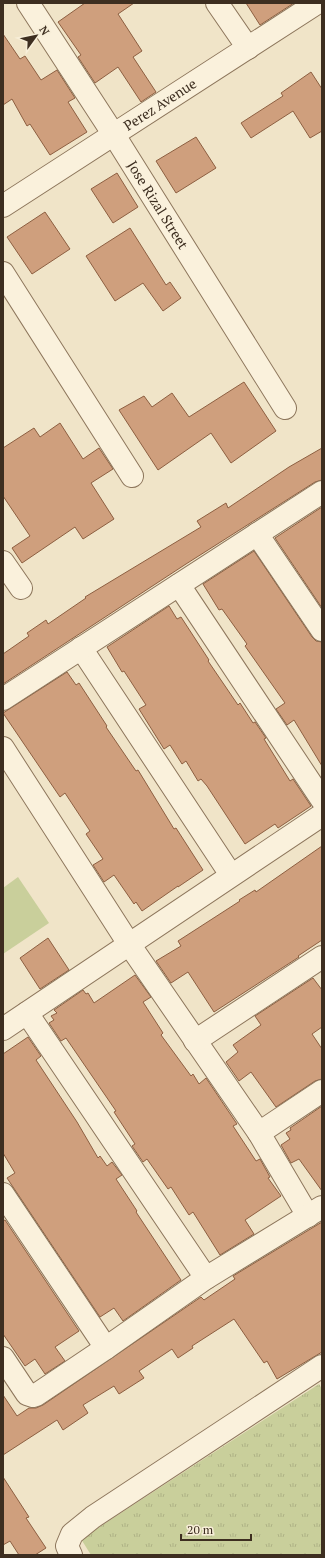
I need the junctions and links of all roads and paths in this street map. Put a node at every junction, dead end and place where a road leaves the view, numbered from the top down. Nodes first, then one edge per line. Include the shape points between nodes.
1 (28, 3) edge
2 (217, 3) edge
3 (317, 3) edge
4 (248, 48) junction
5 (114, 134) junction
6 (3, 206) edge
7 (3, 272) edge
8 (285, 408) dead end
9 (132, 476) dead end
10 (322, 492) edge
11 (257, 534) junction
12 (3, 562) edge
13 (179, 585) junction
14 (21, 588) dead end
15 (322, 630) edge
16 (81, 648) junction
17 (3, 699) edge
18 (3, 748) edge
19 (322, 800) edge
20 (322, 815) edge
21 (231, 875) junction
22 (129, 944) junction
23 (322, 957) edge
24 (27, 1013) junction
25 (3, 1029) edge
26 (195, 1041) junction
27 (322, 1091) edge
28 (259, 1133) junction
29 (3, 1194) edge
30 (315, 1212) edge
31 (206, 1278) junction
32 (106, 1348) junction
33 (3, 1358) edge
34 (322, 1366) edge
35 (71, 1555) edge

1 - 5 street, Jose Rizal Street
2 - 4 street
3 - 4 street, Perez Avenue
4 - 5 street, Perez Avenue
5 - 6 street, Perez Avenue
5 - 8 street, Jose Rizal Street
7 - 9 street
10 - 11 street
11 - 13 street
11 - 15 street
12 - 14 street
13 - 16 street
13 - 19 street
16 - 17 street
16 - 21 street
18 - 22 street
20 - 21 street
21 - 22 street
22 - 24 street
22 - 26 street
23 - 26 street
24 - 25 street
24 - 31 street
26 - 28 street
27 - 28 street
28 - 30 street
29 - 32 street
30 - 31 street
31 - 32 street
32 - 33 street via 33,1396 27,1394
34 - 35 street via 92,1517 72,1534 67,1546

